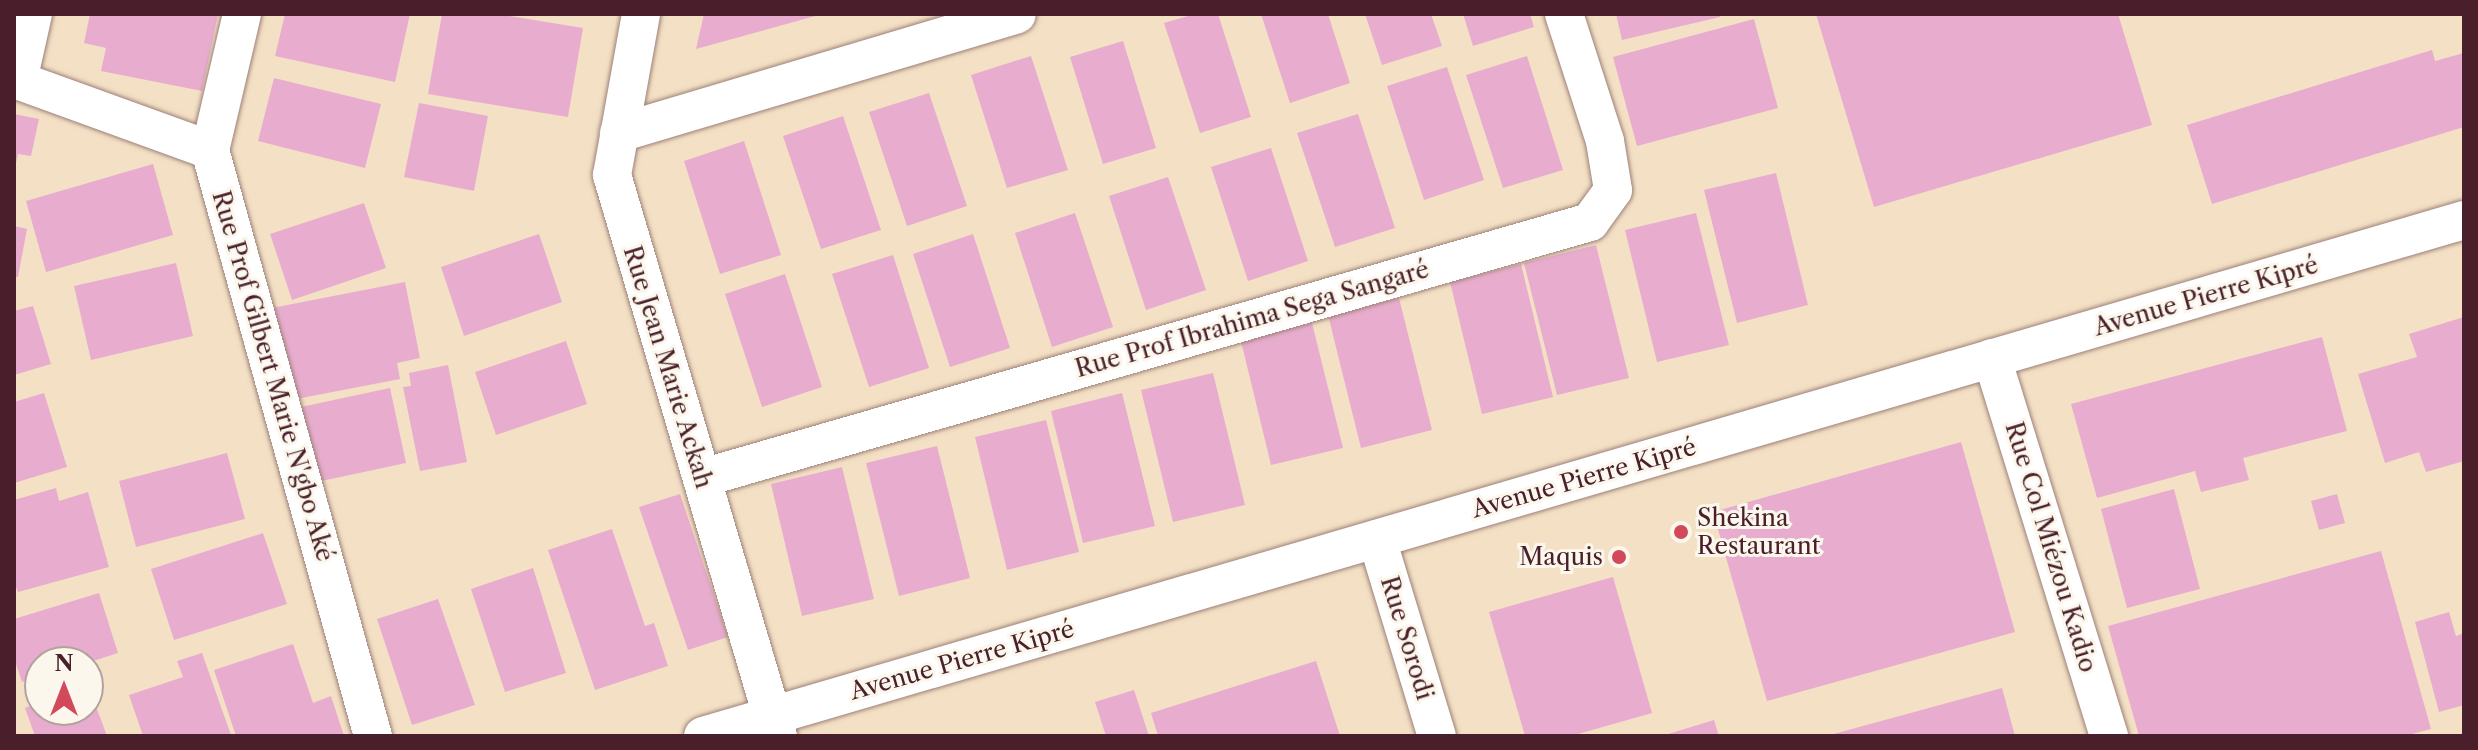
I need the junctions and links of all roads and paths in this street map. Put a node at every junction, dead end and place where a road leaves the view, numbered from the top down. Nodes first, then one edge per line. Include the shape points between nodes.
1 (33, 14) edge
2 (242, 14) edge
3 (641, 14) edge
4 (1017, 14) edge
5 (1564, 14) edge
6 (16, 80) edge
7 (619, 133) junction
8 (210, 150) junction
9 (2464, 220) edge
10 (1992, 358) junction
11 (702, 478) junction
12 (1377, 539) junction
13 (775, 726) edge
14 (373, 736) edge
15 (703, 736) edge
16 (1437, 736) edge
17 (2109, 736) edge

1 - 6 street
2 - 8 street, Rue Prof Gilbert Marie N'gbo Aké
3 - 7 street, Rue Jean Marie Ackah
4 - 7 street
5 - 11 street, Rue Prof Ibrahima Sega Sangaré via 1605,141 1613,190 1590,222
6 - 8 street
7 - 11 street, Rue Jean Marie Ackah via 612,175
8 - 14 street, Rue Prof Gilbert Marie N'gbo Aké
9 - 10 street, Avenue Pierre Kipré
10 - 12 street, Avenue Pierre Kipré
10 - 17 street, Rue Col Miézou Kadio
11 - 13 street, Rue Jean Marie Ackah
12 - 13 street, Avenue Pierre Kipré
12 - 16 street, Rue Sorodi
13 - 15 street, Avenue Pierre Kipré

